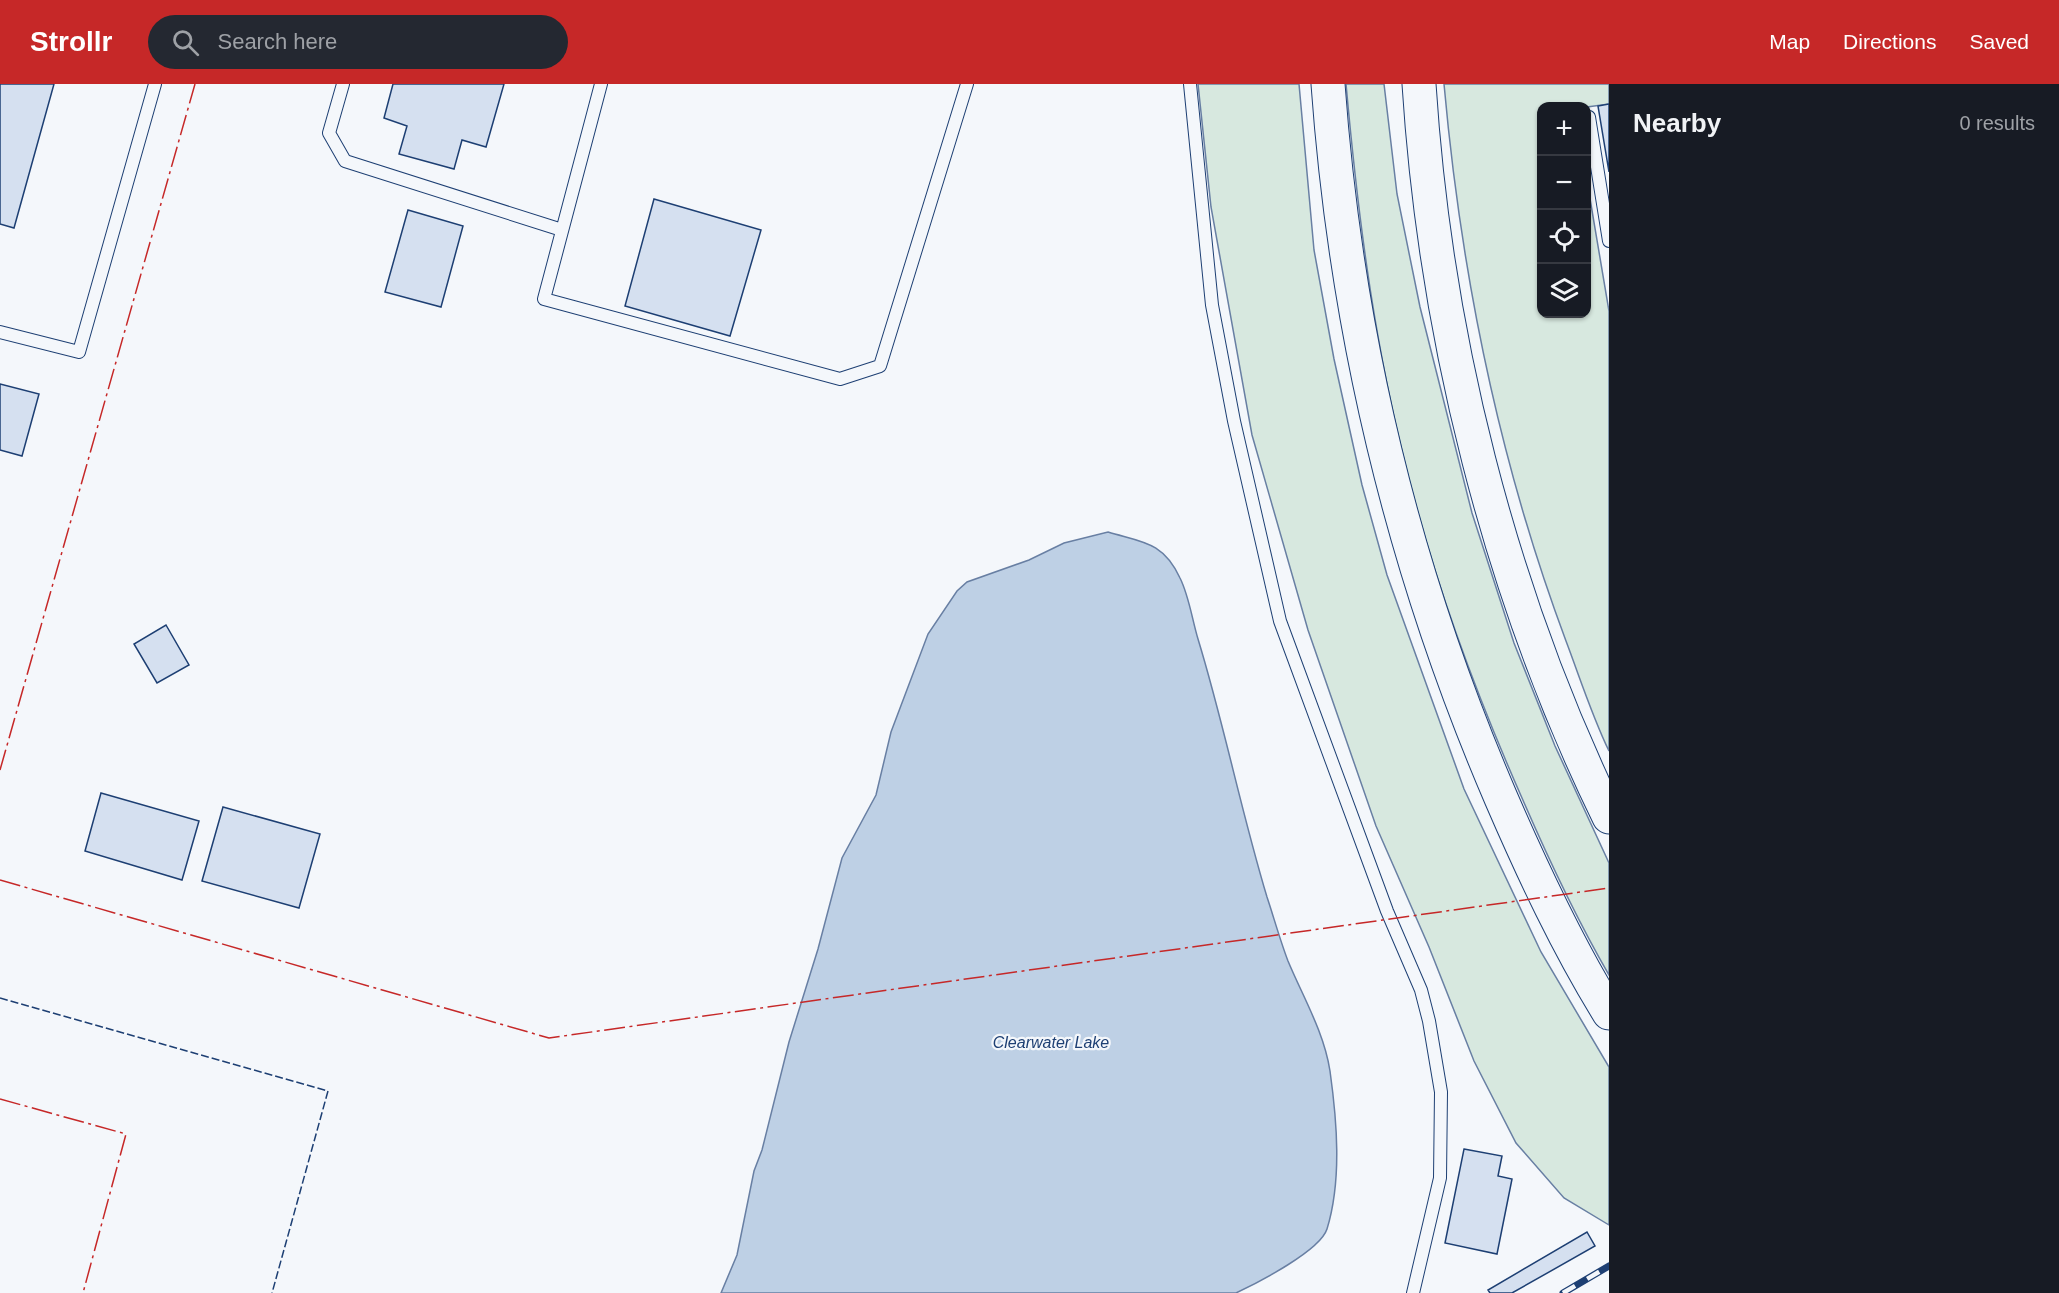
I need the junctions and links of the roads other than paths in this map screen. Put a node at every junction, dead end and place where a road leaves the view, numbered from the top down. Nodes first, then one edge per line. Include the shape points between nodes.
1 (155, 84) edge
2 (343, 84) edge
3 (601, 84) edge
4 (967, 84) edge
5 (1190, 84) edge
6 (1328, 84) edge
7 (1419, 84) edge
8 (1591, 129) edge
9 (562, 230) junction
10 (1609, 241) edge
11 (0, 332) edge
12 (1609, 818) edge
13 (1609, 1013) edge
14 (1413, 1293) edge

1 - 11 lane via 79,352
2 - 9 lane via 329,133 345,161
3 - 9 lane
4 - 9 lane via 880,366 840,379 544,299
5 - 14 lane via 1212,305 1234,422 1280,621 1387,911 1421,990 1429,1021 1441,1092 1440,1178
6 - 13 main road via 1350,286 1375,412 1410,545 1471,727 1523,849 1584,974
7 - 12 main road via 1430,210 1474,442 1534,637
8 - 10 lane

